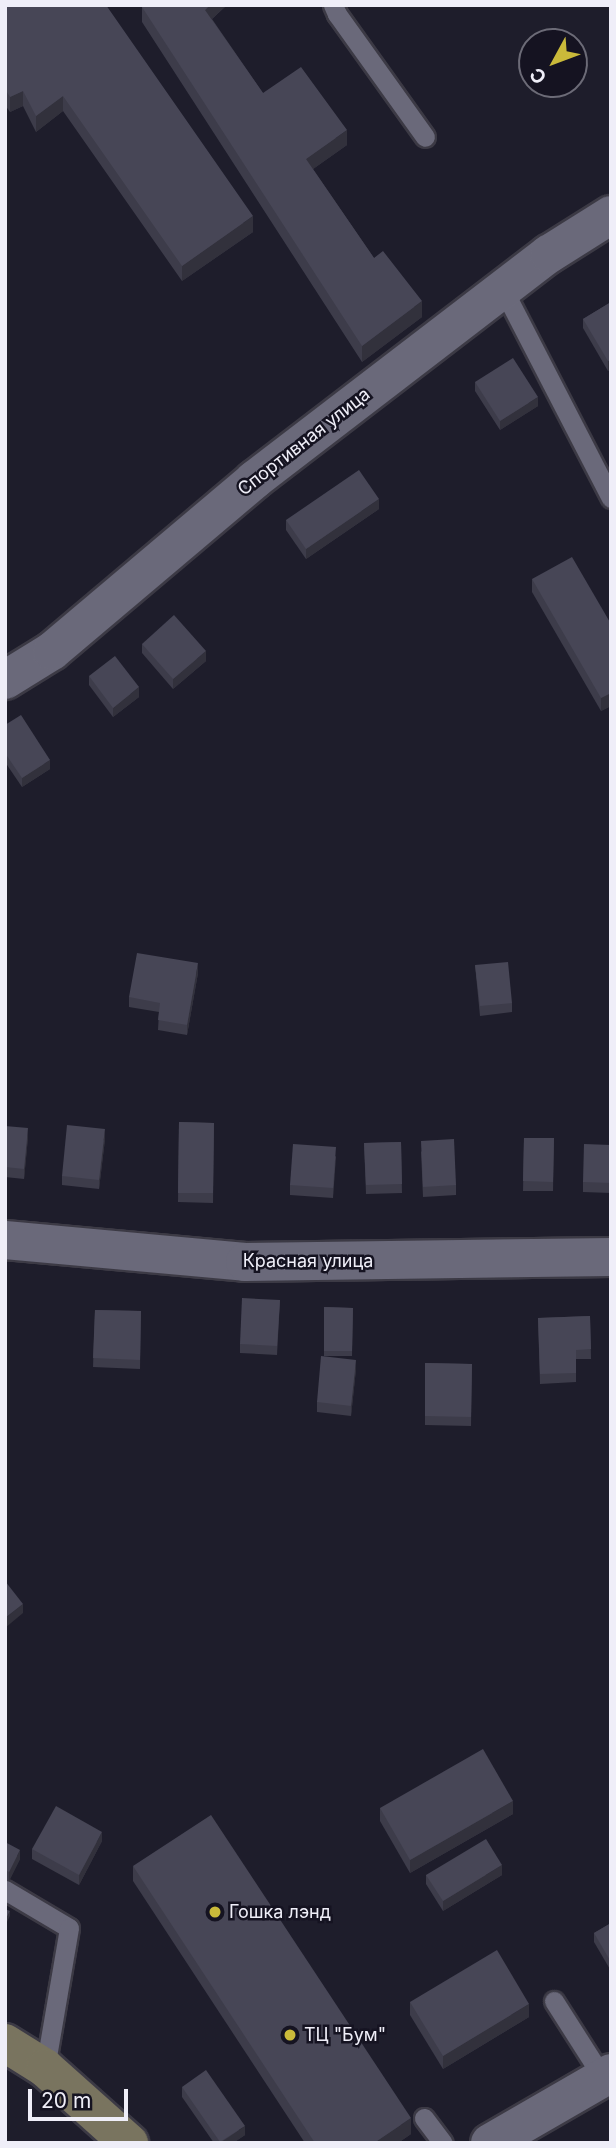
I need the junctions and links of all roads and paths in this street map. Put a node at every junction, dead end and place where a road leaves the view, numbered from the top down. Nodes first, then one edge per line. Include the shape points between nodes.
1 (333, 5) edge
2 (425, 137) dead end
3 (611, 215) edge
4 (503, 289) junction
5 (611, 498) edge
6 (5, 680) edge
7 (5, 1241) edge
8 (611, 1257) edge
9 (5, 1890) edge
10 (554, 2001) dead end
11 (5, 2043) edge
12 (45, 2068) junction
13 (607, 2075) edge
14 (424, 2118) dead end
15 (114, 2138) edge
16 (443, 2143) edge
17 (490, 2143) edge

1 - 2 lane
3 - 4 street, Спортивная улица
4 - 5 lane
4 - 6 street, Спортивная улица via 254,480 52,651
7 - 8 street, Красная улица via 245,1262
9 - 12 lane via 69,1928
10 - 13 lane
11 - 12 main road
12 - 15 main road
13 - 17 street
14 - 16 lane

